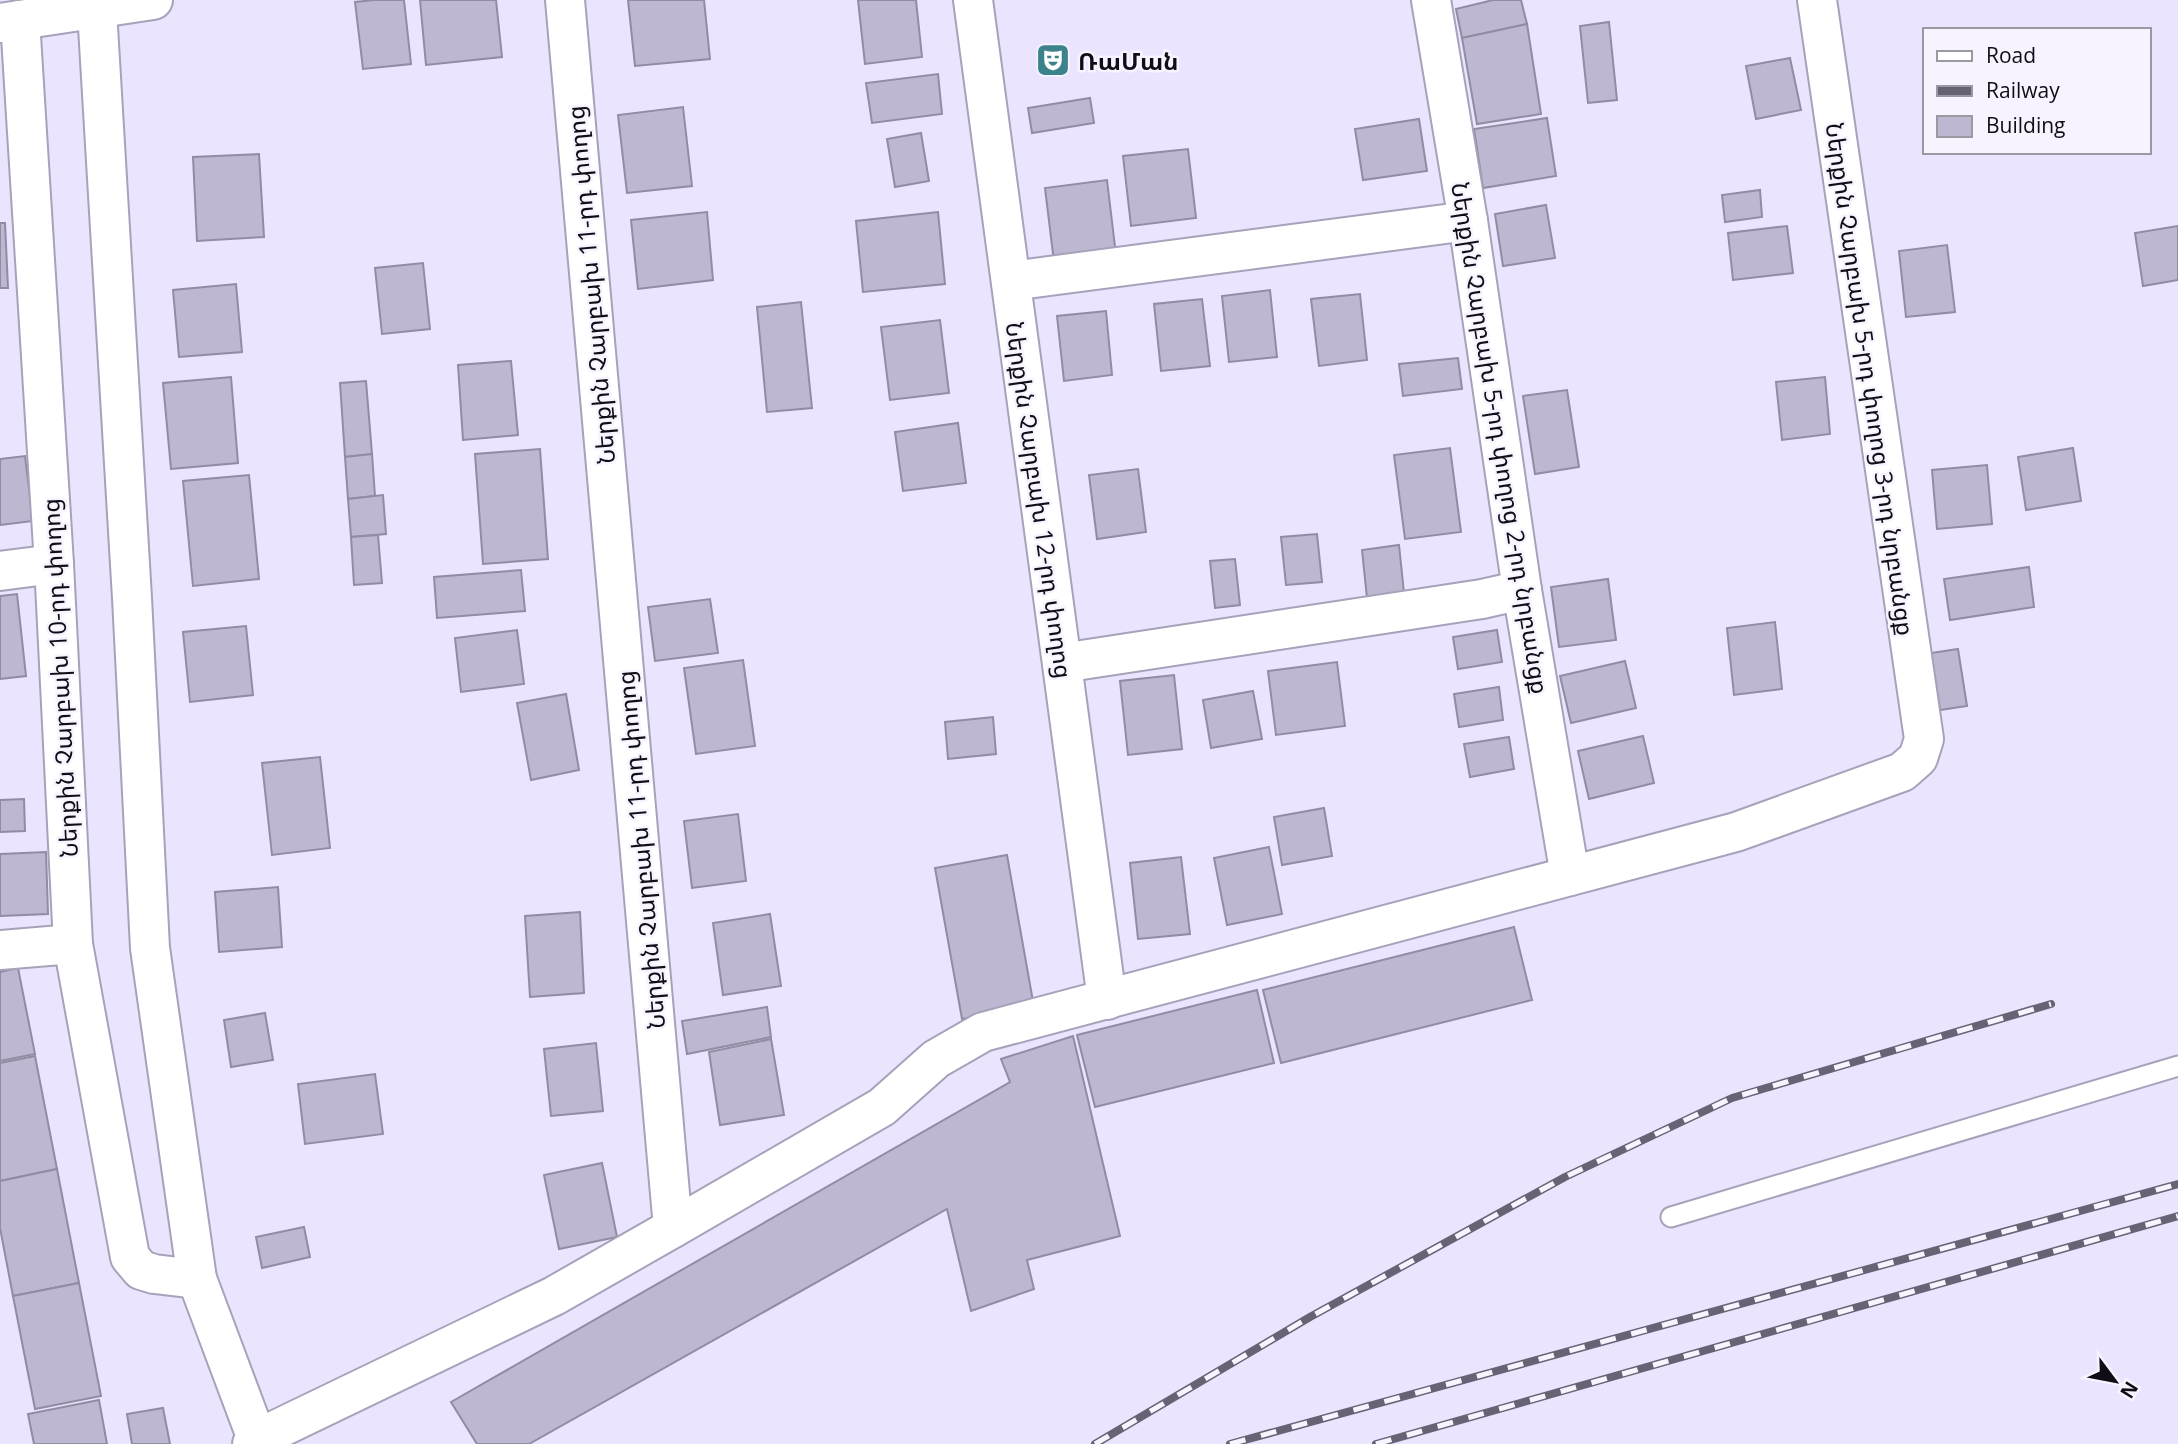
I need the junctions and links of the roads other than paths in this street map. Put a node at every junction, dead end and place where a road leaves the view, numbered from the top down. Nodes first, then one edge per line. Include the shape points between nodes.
1 (153, 0) edge
2 (565, 0) edge
3 (973, 0) edge
4 (1431, 0) edge
5 (1816, 0) edge
6 (97, 10) junction
7 (10, 21) edge
8 (1468, 222) junction
9 (1011, 281) junction
10 (54, 564) junction
11 (0, 570) edge
12 (1522, 590) junction
13 (1062, 663) junction
14 (1570, 876) junction
15 (73, 944) junction
16 (0, 950) edge
17 (1107, 1000) junction
18 (2178, 1066) edge
19 (1671, 1217) dead end
20 (673, 1228) junction
21 (197, 1279) junction
22 (255, 1441) edge

1 - 6 street
2 - 20 street, Ներքին Չարբախ 11-րդ փողոց
3 - 9 street, Ներքին Չարբախ 12-րդ փողոց
4 - 8 street, Ներքին Չարբախ 5-րդ փողոց 2-րդ նրբանցք
5 - 14 street, Ներքին Չարբախ 5-րդ փողոց 3-րդ նրբանցք via 1924,739 1917,758 1902,772 1736,832
6 - 7 street
6 - 21 street via 150,948
7 - 10 street, Ներքին Չարբախ 10-րդ փողոց
8 - 9 street
8 - 12 street, Ներքին Չարբախ 5-րդ փողոց 2-րդ նրբանցք
9 - 13 street, Ներքին Չարբախ 12-րդ փողոց
10 - 11 street
10 - 15 street, Ներքին Չարբախ 10-րդ փողոց
12 - 13 street
12 - 14 street, Ներքին Չարբախ 5-րդ փողոց 2-րդ նրբանցք
13 - 17 street, Ներքին Չարբախ 12-րդ փողոց
14 - 17 street
15 - 16 street
15 - 21 street, Ներքին Չարբախ 10-րդ փողոց via 130,1257 141,1270
17 - 20 street via 983,1032 936,1059 882,1107
18 - 19 lane
20 - 22 street via 554,1296
21 - 22 street

